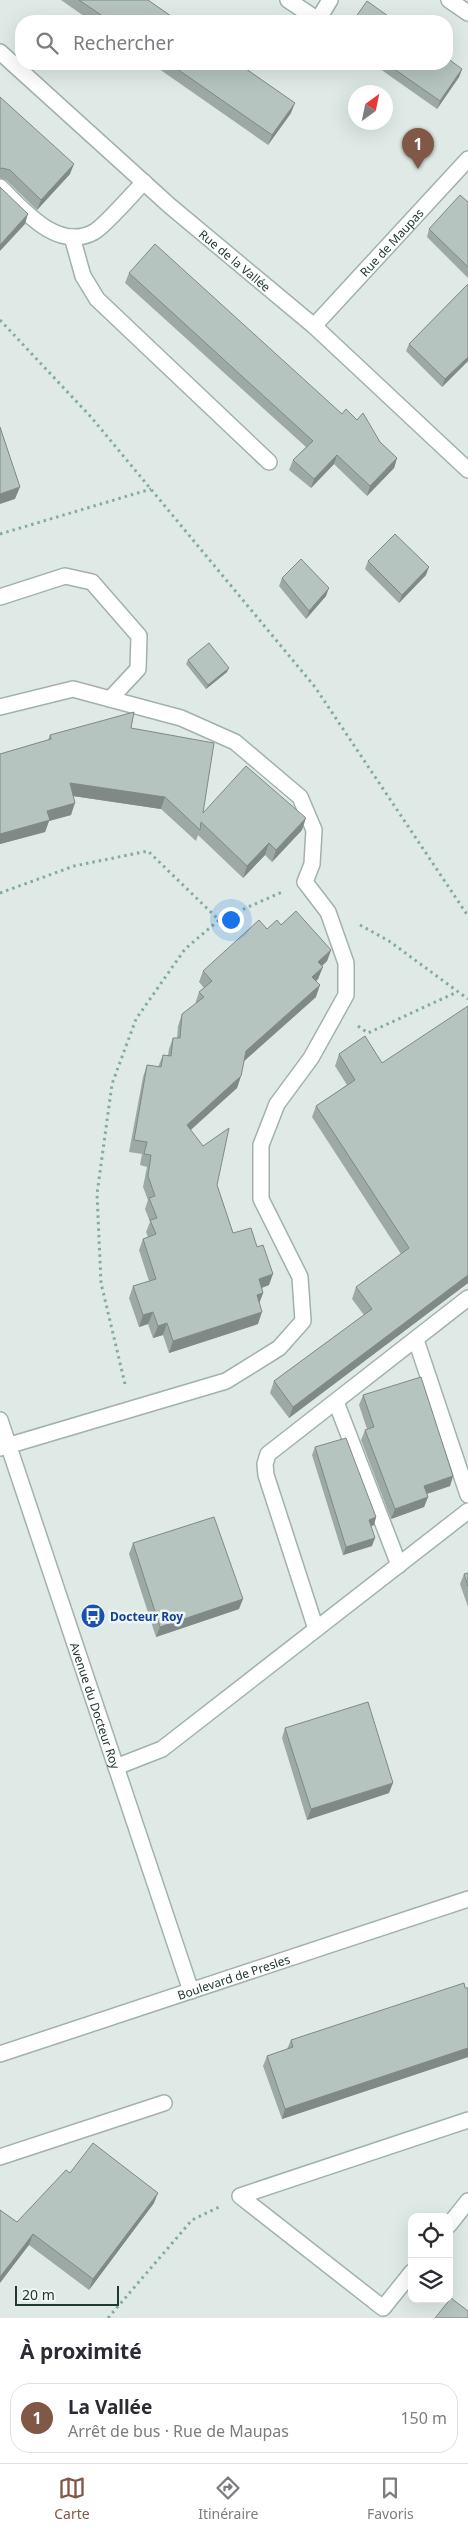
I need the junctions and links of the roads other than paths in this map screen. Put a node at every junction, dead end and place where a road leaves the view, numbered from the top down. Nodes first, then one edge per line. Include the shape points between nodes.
1 (288, 0) edge
2 (330, 0) edge
3 (449, 0) edge
4 (468, 13) edge
5 (310, 15) edge
6 (321, 15) edge
7 (0, 52) edge
8 (15, 66) edge
9 (20, 70) edge
10 (468, 159) edge
11 (144, 182) junction
12 (0, 186) edge
13 (72, 237) junction
14 (314, 326) junction
15 (270, 462) dead end
16 (468, 470) edge
17 (0, 597) edge
18 (110, 699) junction
19 (0, 707) edge
20 (468, 1298) edge
21 (416, 1340) junction
22 (336, 1402) junction
23 (0, 1420) edge
24 (4, 1446) edge
25 (468, 1495) edge
26 (468, 1511) edge
27 (399, 1564) junction
28 (316, 1629) junction
29 (116, 1767) junction
30 (468, 1899) edge
31 (191, 1991) junction
32 (0, 2054) edge
33 (164, 2103) dead end
34 (468, 2120) edge
35 (0, 2157) edge
36 (468, 2201) edge
37 (453, 2220) edge
38 (408, 2277) edge

1 - 5 street
2 - 6 street
3 - 4 street
7 - 8 street, Rue de la Vallée
9 - 11 street, Rue de la Vallée
10 - 14 street, Rue de Maupas
11 - 13 street via 94,232
11 - 14 street, Rue de la Vallée
12 - 13 street via 44,229
13 - 15 street via 83,276 98,299
14 - 16 street, Rue de la Vallée
17 - 18 street via 65,576 92,582 139,636 138,668
18 - 19 street via 73,689
18 - 24 street via 181,718 235,742 300,797 314,830 312,864 305,882 328,912 346,963 346,995 311,1058 277,1104 261,1144 261,1200 300,1277 303,1321 279,1348 226,1381
20 - 21 street
21 - 22 street
21 - 25 street
22 - 27 street
22 - 28 street via 268,1454 265,1464
23 - 24 street, Avenue du Docteur Roy
24 - 29 street, Avenue du Docteur Roy
26 - 27 street
27 - 28 street
28 - 29 street via 162,1749
29 - 31 street, Avenue du Docteur Roy
30 - 31 street, Boulevard de Presles
31 - 32 street, Boulevard de Presles
33 - 35 street
34 - 38 street via 240,2196 383,2308
36 - 37 street

